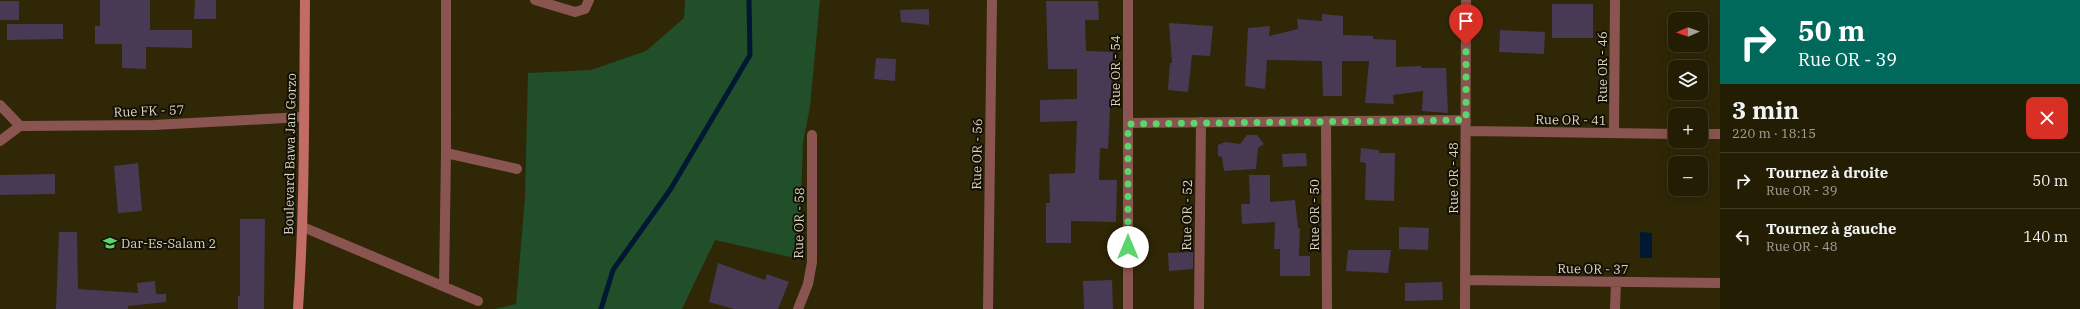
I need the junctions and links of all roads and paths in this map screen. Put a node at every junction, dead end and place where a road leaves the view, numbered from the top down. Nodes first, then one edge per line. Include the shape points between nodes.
1 (305, 0) edge
2 (446, 0) edge
3 (535, 0) edge
4 (589, 0) edge
5 (992, 0) edge
6 (1128, 0) edge
7 (1466, 0) edge
8 (1615, 0) edge
9 (0, 105) edge
10 (303, 117) junction
11 (1466, 120) junction
12 (1326, 121) junction
13 (1201, 122) junction
14 (1128, 124) junction
15 (20, 126) junction
16 (1466, 131) junction
17 (1614, 133) junction
18 (1668, 134) edge
19 (1708, 134) edge
20 (1720, 134) edge
21 (812, 135) dead end
22 (0, 141) edge
23 (446, 153) junction
24 (517, 169) dead end
25 (303, 227) junction
26 (1466, 280) junction
27 (1616, 282) junction
28 (1720, 283) edge
29 (444, 286) junction
30 (478, 301) dead end
31 (298, 309) edge
32 (798, 309) edge
33 (988, 309) edge
34 (1128, 309) edge
35 (1199, 309) edge
36 (1327, 309) edge
37 (1465, 309) edge
38 (1616, 309) edge

1 - 10 main road, Boulevard Bawa Jan Gorzo
2 - 23 street
3 - 4 street via 575,12 585,9
5 - 33 street, Rue OR - 56
6 - 14 street, Rue OR - 54
7 - 11 street, Rue OR - 48
8 - 17 street, Rue OR - 46
9 - 15 street
10 - 15 street, Rue FK - 57 via 154,125
10 - 25 main road, Boulevard Bawa Jan Gorzo
11 - 12 street
11 - 16 street, Rue OR - 48
12 - 13 street
12 - 36 street, Rue OR - 50
13 - 14 street
13 - 35 street, Rue OR - 52
14 - 34 street, Rue OR - 54
15 - 22 street
16 - 17 street, Rue OR - 41
16 - 26 street, Rue OR - 48
17 - 18 street, Rue OR - 41
19 - 20 street
21 - 32 street, Rue OR - 58 via 812,262 808,284
23 - 24 street
23 - 29 street
25 - 29 street
25 - 31 main road, Boulevard Bawa Jan Gorzo
26 - 27 street, Rue OR - 37
26 - 37 street, Rue OR - 48
27 - 28 street, Rue OR - 37
27 - 38 street
29 - 30 street

